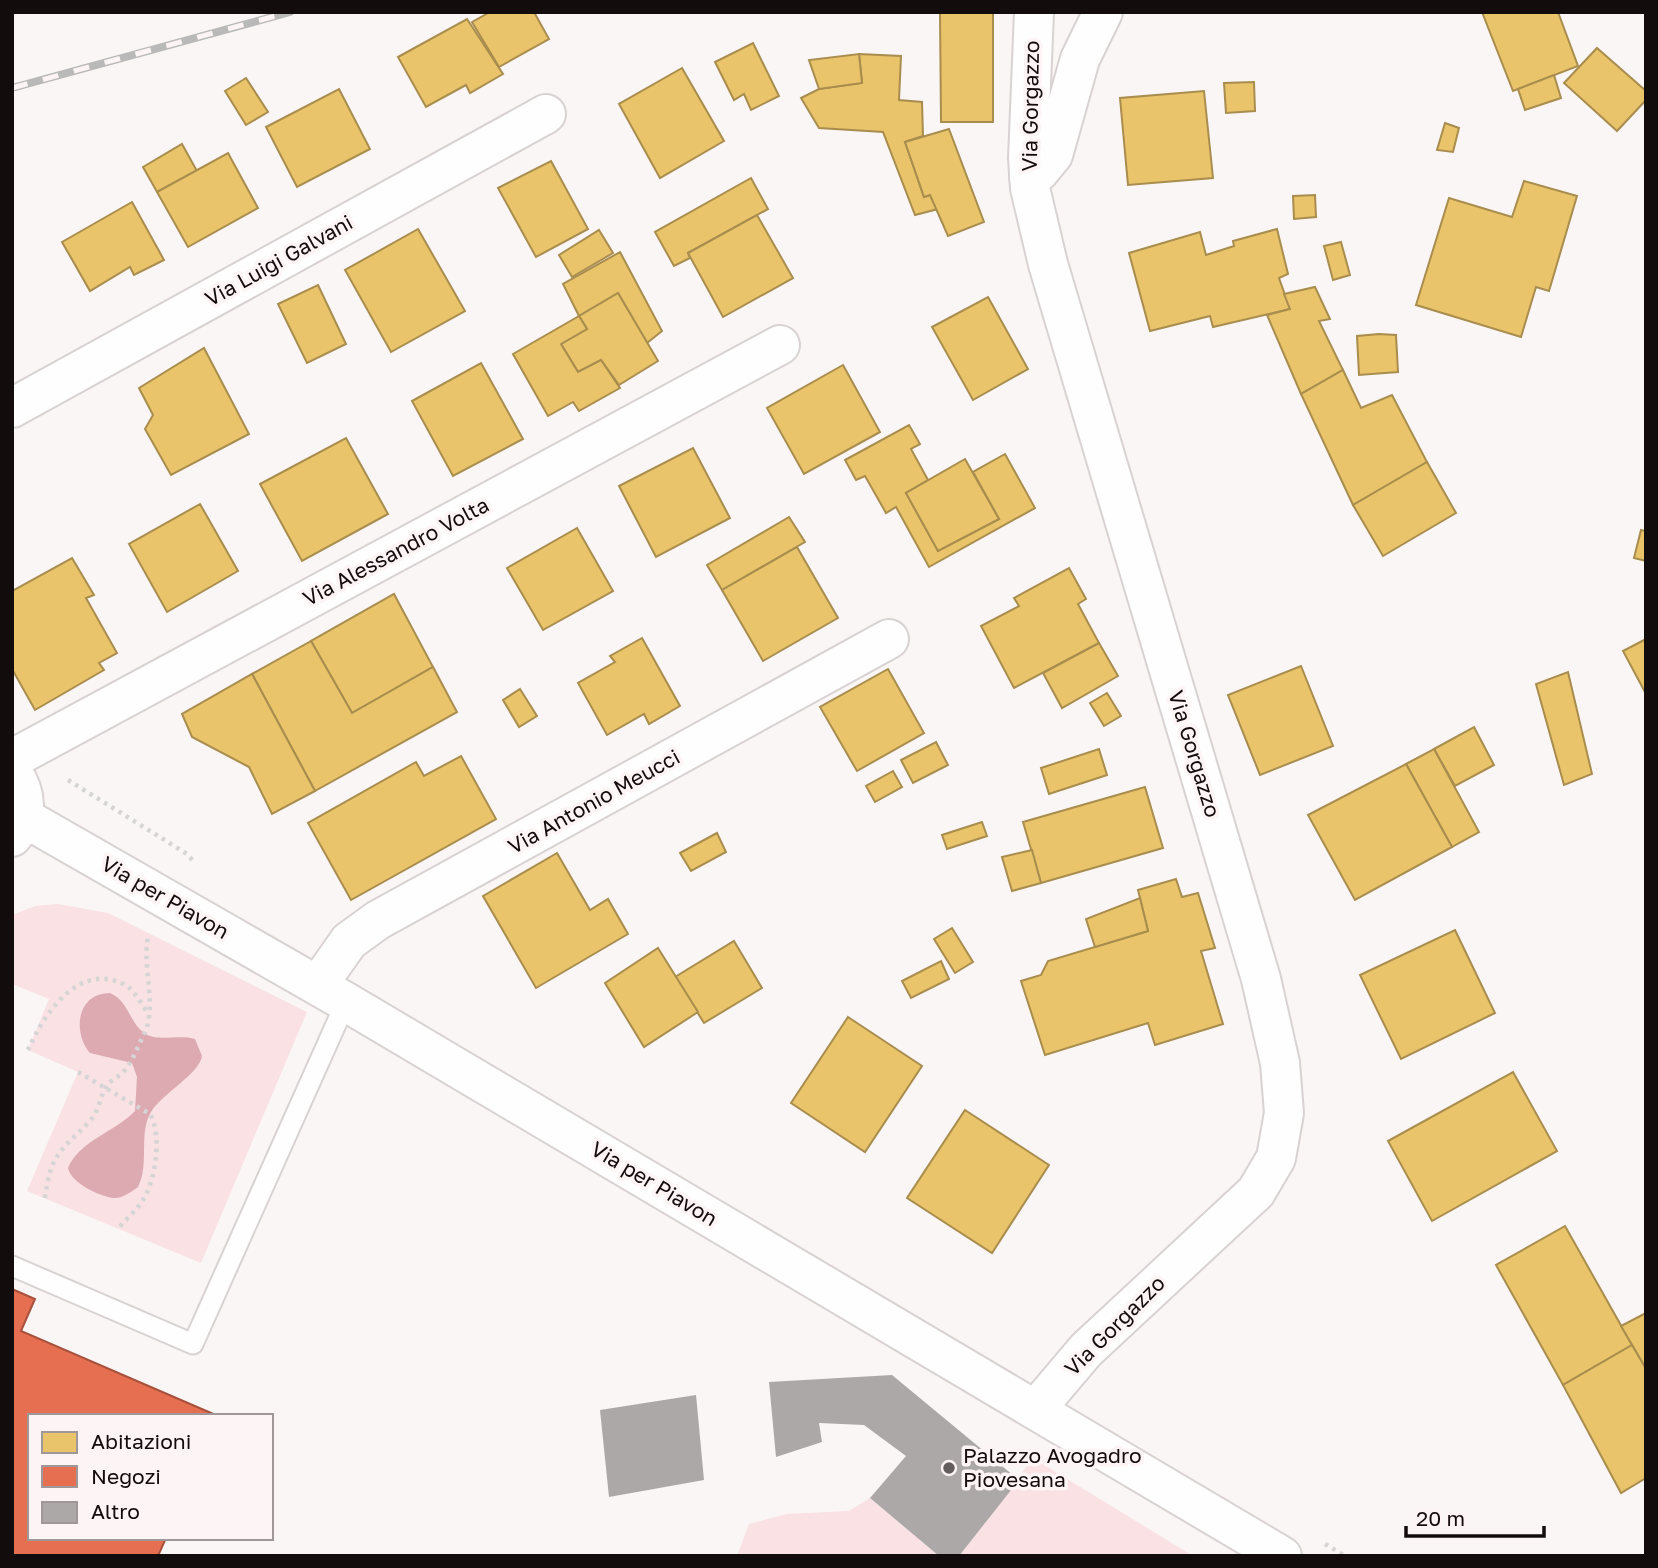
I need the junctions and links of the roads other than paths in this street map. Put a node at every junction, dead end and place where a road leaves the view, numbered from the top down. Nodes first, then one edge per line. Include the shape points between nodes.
1 (1034, 12) edge
2 (1102, 12) edge
3 (546, 114) dead end
4 (1029, 177) junction
5 (780, 345) dead end
6 (12, 408) edge
7 (889, 639) dead end
8 (12, 759) edge
9 (12, 772) edge
10 (18, 827) edge
11 (332, 993) junction
12 (12, 1266) edge
13 (1036, 1409) junction
14 (1282, 1556) edge

1 - 4 street, Via Gorgazzo
2 - 4 street via 1080,59 1053,155
3 - 6 street, Via Luigi Galvani
4 - 13 street, Via Gorgazzo via 1048,264 1261,979 1280,1063 1284,1113 1276,1158 1256,1192 1086,1350
5 - 8 street, Via Alessandro Volta
7 - 11 street, Via Antonio Meucci via 378,920 349,941
9 - 10 street, Via per Piavon via 22,788
10 - 11 street, Via per Piavon
11 - 12 lane via 194,1344
11 - 13 street, Via per Piavon
13 - 14 street, Via per Piavon

